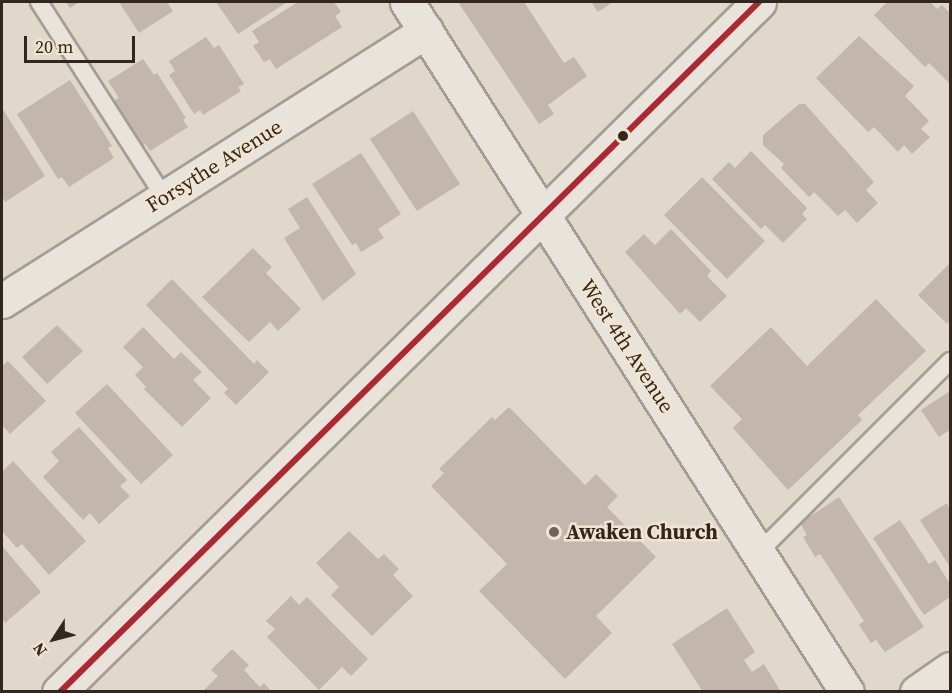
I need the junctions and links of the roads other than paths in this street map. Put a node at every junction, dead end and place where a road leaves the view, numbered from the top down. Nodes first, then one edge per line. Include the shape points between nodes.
1 (39, 2) edge
2 (407, 2) edge
3 (759, 2) edge
4 (426, 31) junction
5 (164, 197) junction
6 (543, 215) junction
7 (2, 300) edge
8 (951, 361) edge
9 (759, 552) junction
10 (951, 669) edge
11 (59, 692) edge
12 (848, 692) edge
13 (917, 692) edge

1 - 5 lane
2 - 4 street, West 4th Avenue
3 - 6 street
4 - 5 street, Forsythe Avenue
4 - 6 street, West 4th Avenue
5 - 7 street, Forsythe Avenue
6 - 9 street, West 4th Avenue
6 - 11 street
8 - 9 lane
9 - 12 street, West 4th Avenue
10 - 13 street

